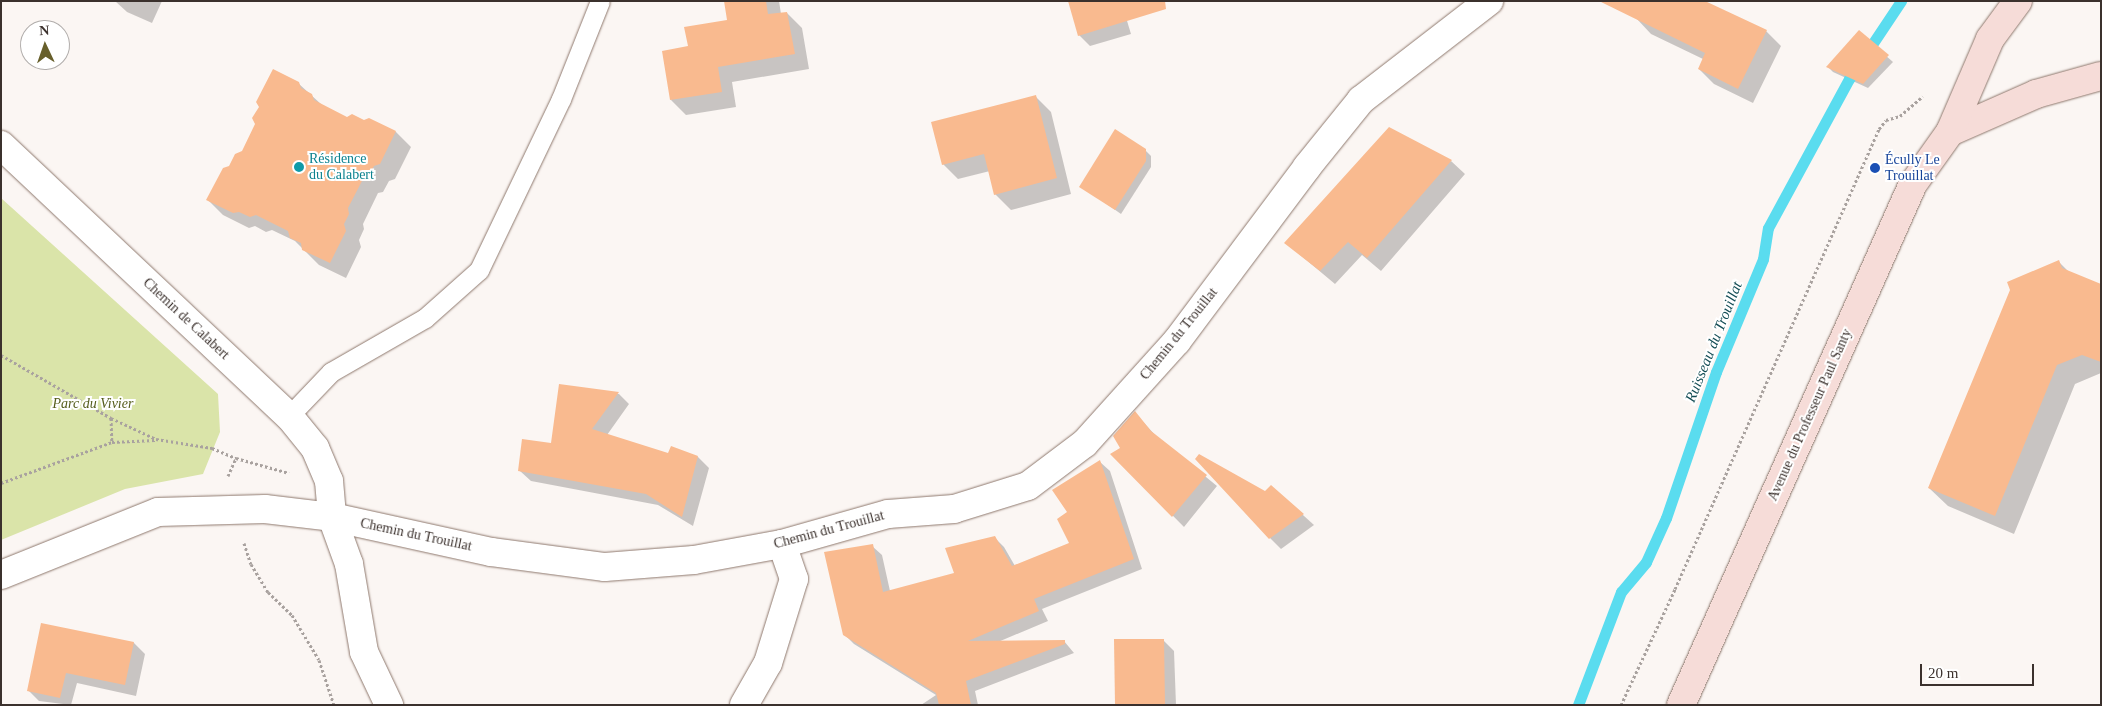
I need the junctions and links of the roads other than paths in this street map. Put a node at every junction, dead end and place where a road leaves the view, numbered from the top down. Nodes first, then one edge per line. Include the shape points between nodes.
1 (600, 1) edge
2 (1489, 1) edge
3 (2018, 1) edge
4 (2101, 76) edge
5 (1950, 132) junction
6 (1, 145) edge
7 (289, 416) junction
8 (332, 517) junction
9 (782, 544) junction
10 (1, 574) edge
11 (390, 705) edge
12 (744, 705) edge
13 (1681, 705) edge

1 - 7 lane via 561,99 479,270 426,318 331,372
2 - 9 street, Chemin du Trouillat via 1361,100 1177,341 1085,444 1028,486 954,509 888,514
3 - 5 main road, Avenue du Professeur Paul Santy via 1990,39
4 - 5 main road via 2036,94
5 - 13 main road, Avenue du Professeur Paul Santy via 1913,184
6 - 7 street, Chemin de Calabert
7 - 8 street, Chemin de Calabert via 314,448 329,481
8 - 9 street, Chemin du Trouillat via 492,552 605,567 694,560
8 - 10 street, Chemin du Trouillat via 265,509 158,512
8 - 11 street, Chemin de Calabert via 349,564 364,652
9 - 12 street via 794,579 768,663

